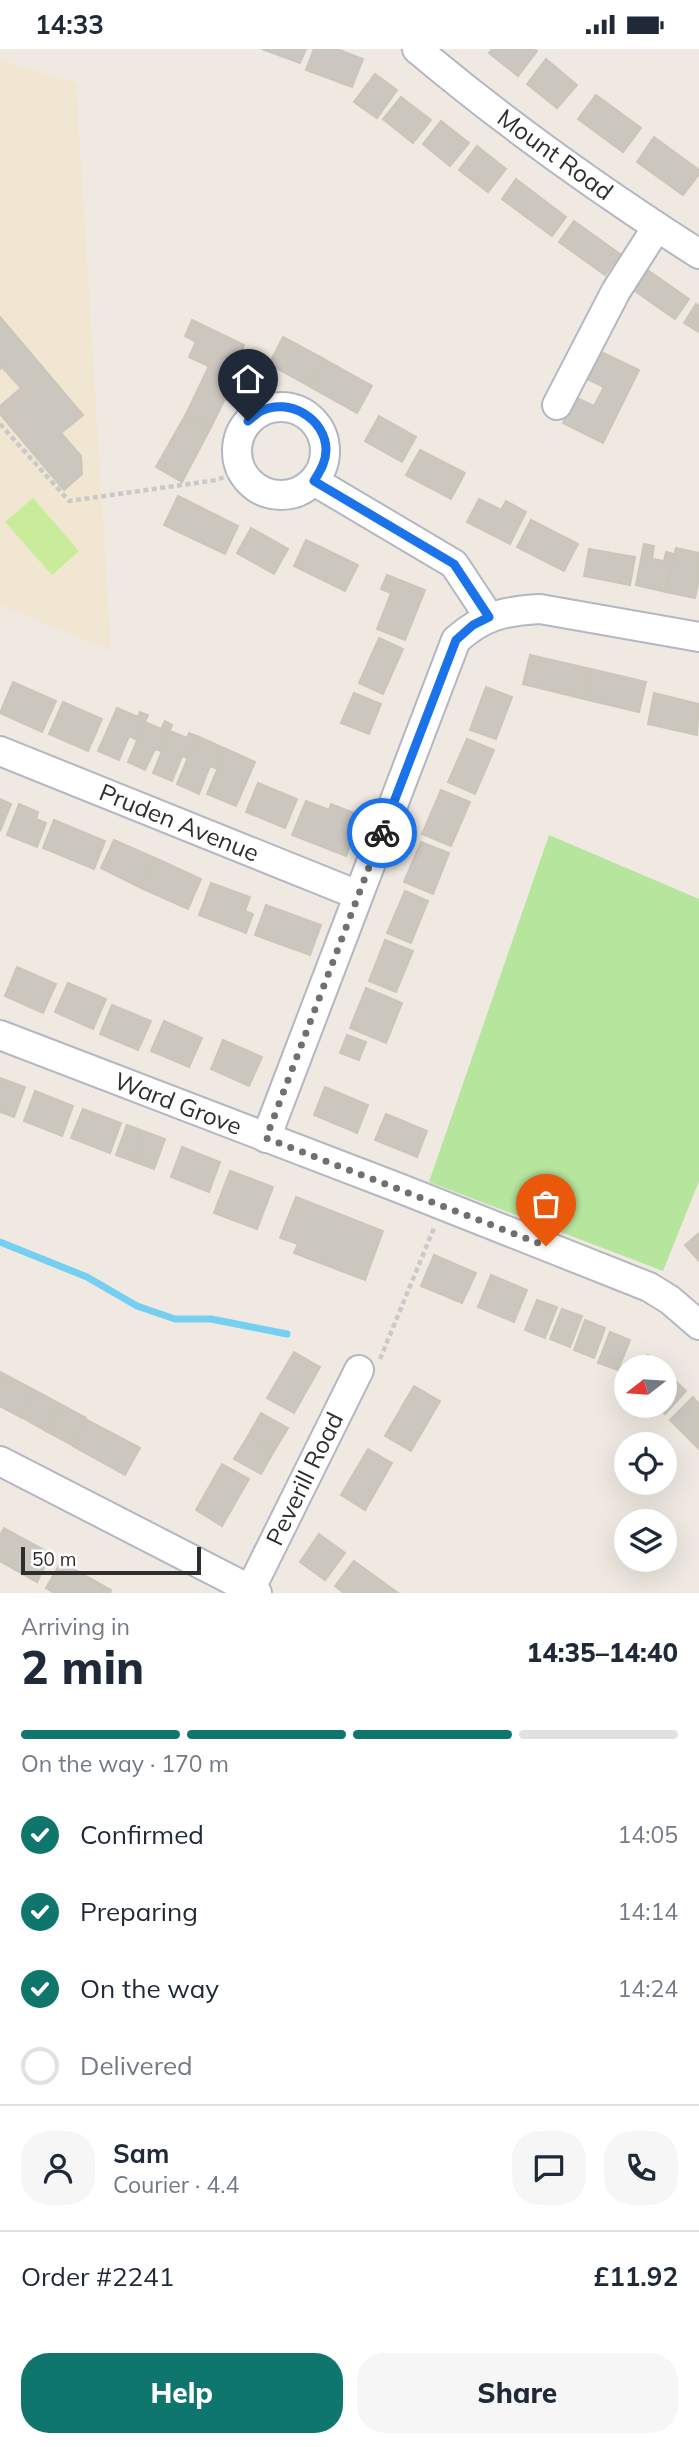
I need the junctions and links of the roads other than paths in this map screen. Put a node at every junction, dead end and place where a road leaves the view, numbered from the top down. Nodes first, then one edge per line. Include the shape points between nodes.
1 (417, 49) edge
2 (657, 227) junction
3 (699, 254) edge
4 (557, 405) dead end
5 (314, 481) junction
6 (489, 617) junction
7 (699, 637) edge
8 (0, 751) edge
9 (358, 895) junction
10 (0, 1035) edge
11 (266, 1138) junction
12 (699, 1324) edge
13 (368, 1367) road end
14 (0, 1461) edge
15 (254, 1591) edge

1 - 2 street, Mount Road via 470,94
2 - 3 street, Mount Road
2 - 4 street via 616,291
5 - 5 street via 300,492 283,496 251,484 240,470 236,453 248,421 262,410 279,406 311,418 326,449
5 - 6 street via 454,564
6 - 7 street via 540,609
6 - 9 street via 456,640
8 - 9 street, Pruden Avenue
9 - 11 street
10 - 11 street, Ward Grove
11 - 12 street, Ward Grove via 649,1287
13 - 15 street, Peverill Road
14 - 15 street

